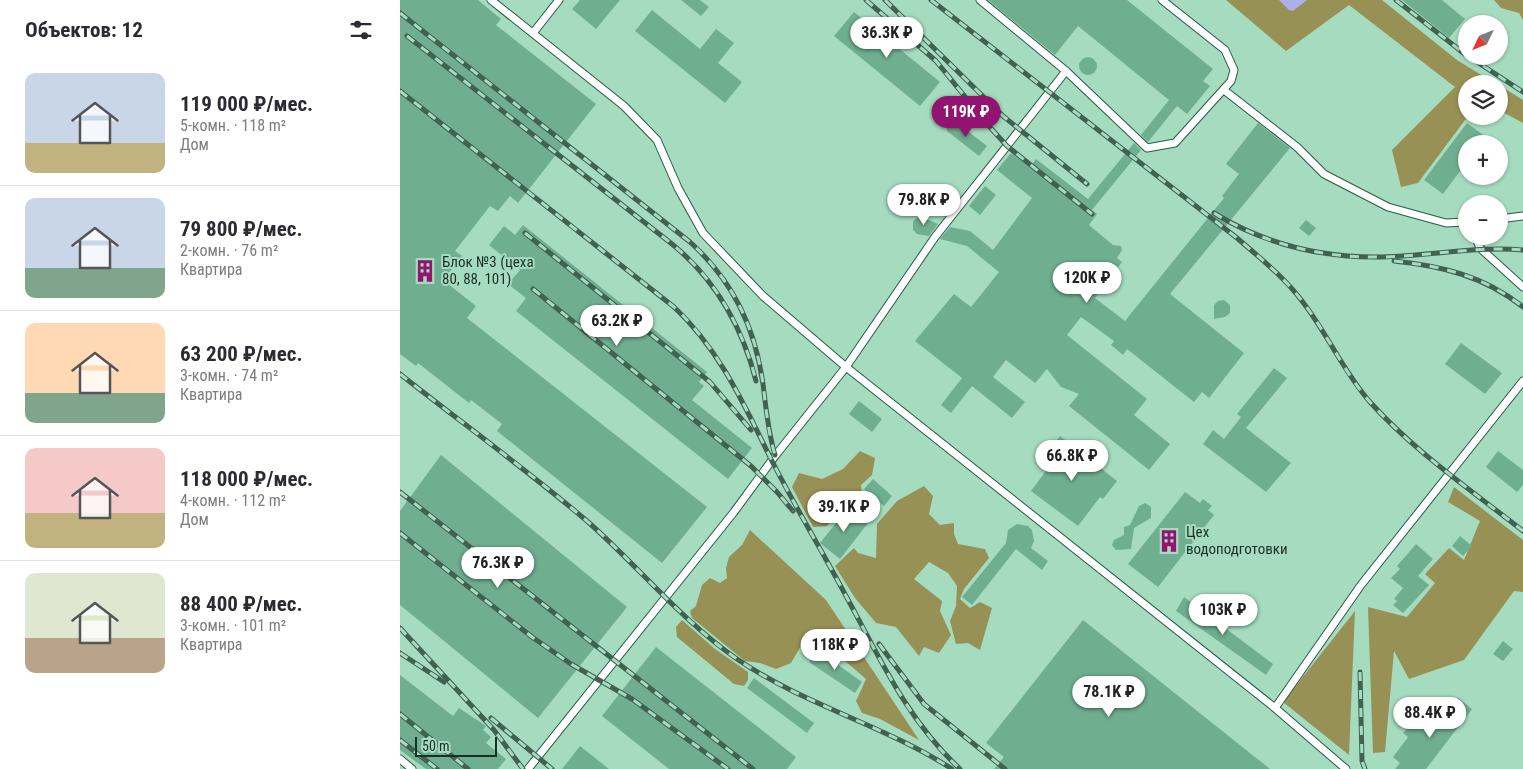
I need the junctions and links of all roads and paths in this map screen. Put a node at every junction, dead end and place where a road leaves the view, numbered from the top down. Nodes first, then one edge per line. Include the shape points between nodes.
1 (491, 0) edge
2 (559, 0) edge
3 (980, 0) edge
4 (1162, 0) edge
5 (533, 33) junction
6 (1066, 71) junction
7 (1224, 90) junction
8 (1523, 216) edge
9 (1508, 218) edge
10 (1458, 222) edge
11 (1479, 245) edge
12 (1523, 287) edge
13 (846, 367) junction
14 (1523, 381) edge
15 (1275, 708) junction
16 (400, 759) edge
17 (412, 769) edge
18 (528, 769) edge
19 (1346, 769) edge

1 - 5 lane
2 - 5 lane
3 - 6 lane
4 - 7 lane via 1225,50 1234,70
5 - 13 lane via 624,106 657,140 703,233 763,296
6 - 7 lane via 1147,148 1175,143
6 - 13 lane via 935,237
7 - 10 lane via 1297,147 1324,174 1388,207 1446,223
8 - 9 lane
11 - 12 lane
13 - 15 lane
13 - 18 lane
14 - 15 lane via 1361,585
15 - 19 lane
16 - 17 lane

